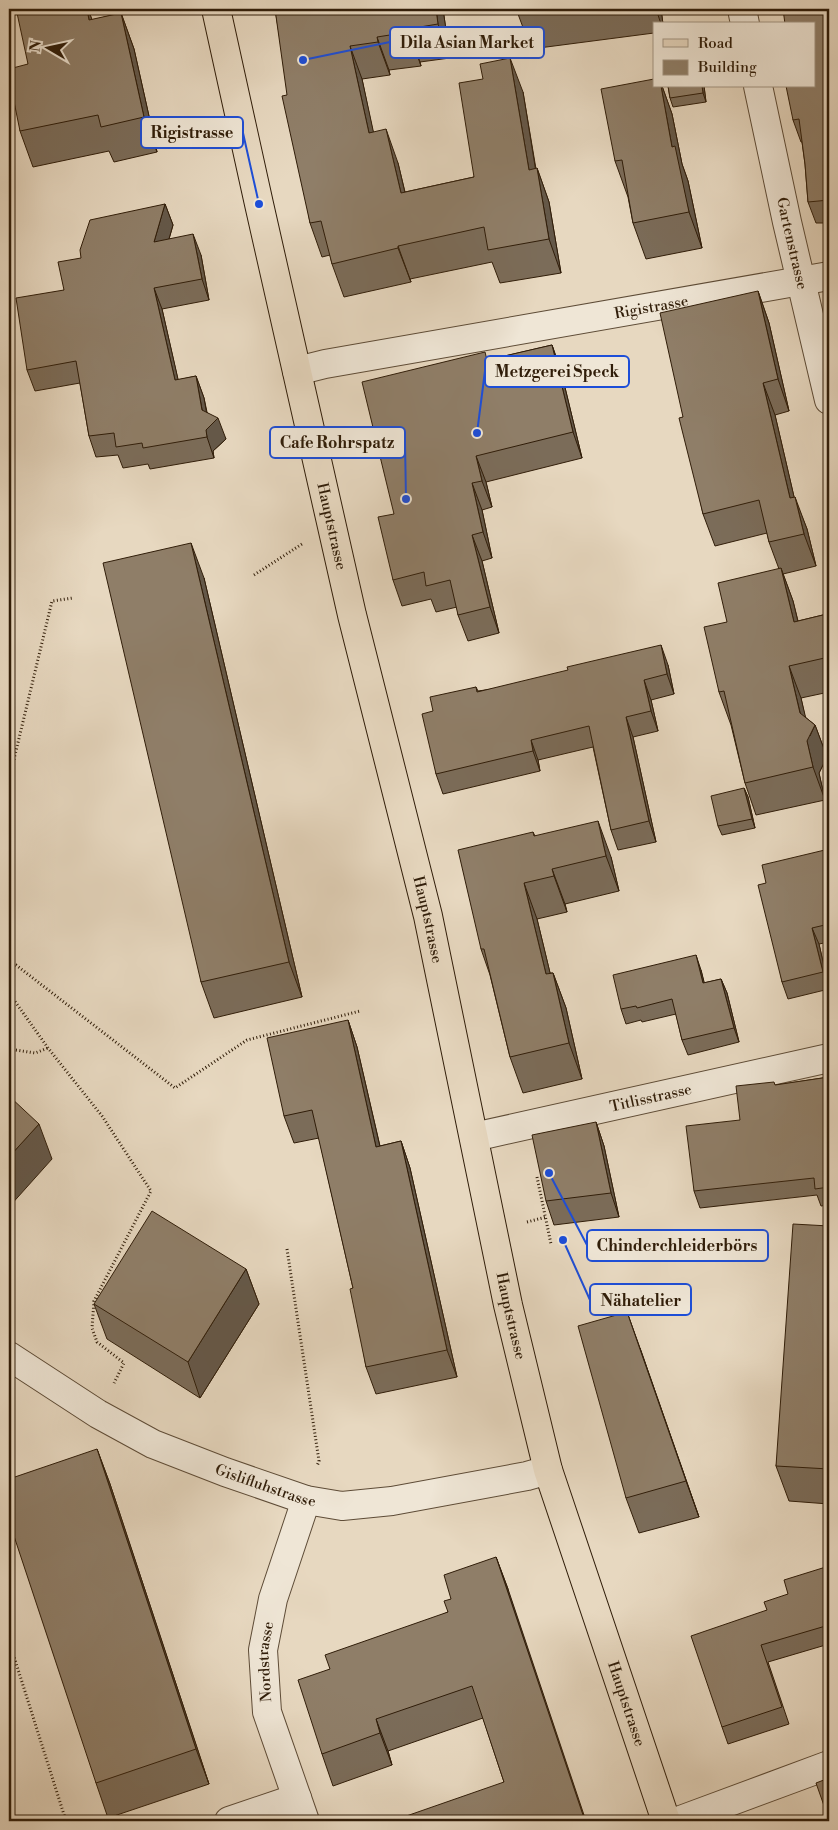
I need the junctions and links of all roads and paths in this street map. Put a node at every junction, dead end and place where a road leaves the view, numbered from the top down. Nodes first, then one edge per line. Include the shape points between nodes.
1 (216, 9) edge
2 (742, 9) edge
3 (745, 22) edge
4 (758, 88) edge
5 (829, 276) edge
6 (800, 281) junction
7 (297, 371) junction
8 (829, 400) edge
9 (290, 551) dead end
10 (254, 575) dead end
11 (73, 598) dead end
12 (9, 780) edge
13 (9, 963) edge
14 (9, 993) edge
15 (360, 1011) dead end
16 (48, 1048) junction
17 (9, 1049) edge
18 (829, 1058) edge
19 (474, 1137) junction
20 (537, 1177) edge
21 (546, 1218) junction
22 (522, 1224) dead end
23 (551, 1244) dead end
24 (288, 1249) dead end
25 (108, 1350) edge
26 (9, 1356) edge
27 (548, 1470) junction
28 (306, 1500) junction
29 (9, 1642) edge
30 (829, 1765) edge
31 (301, 1810) edge
32 (66, 1821) edge
33 (229, 1821) edge
34 (666, 1821) edge
35 (678, 1821) edge

1 - 7 main road, Hauptstrasse
2 - 3 street
4 - 6 street, Gartenstrasse
5 - 6 street, Rigistrasse
6 - 7 street, Rigistrasse
6 - 8 street, Gartenstrasse
7 - 19 main road, Hauptstrasse via 350,606 428,916
9 - 10 path
11 - 12 path via 52,601
13 - 15 path via 16,965 175,1088 247,1040
14 - 16 path
16 - 17 path via 35,1053
16 - 25 path via 102,1116 151,1191 94,1302 92,1328 97,1342
18 - 19 street, Titlisstrasse
19 - 27 main road, Hauptstrasse via 508,1304
20 - 21 path
21 - 22 path
21 - 23 path
24 - 28 path via 319,1461
26 - 28 street, Gislifluhstrasse via 98,1414 153,1444
27 - 28 street, Gislifluhstrasse via 392,1501 342,1506
27 - 34 main road, Hauptstrasse
28 - 31 street, Nordstrasse via 273,1599 263,1650 267,1712
29 - 32 path
30 - 35 street
31 - 33 street

